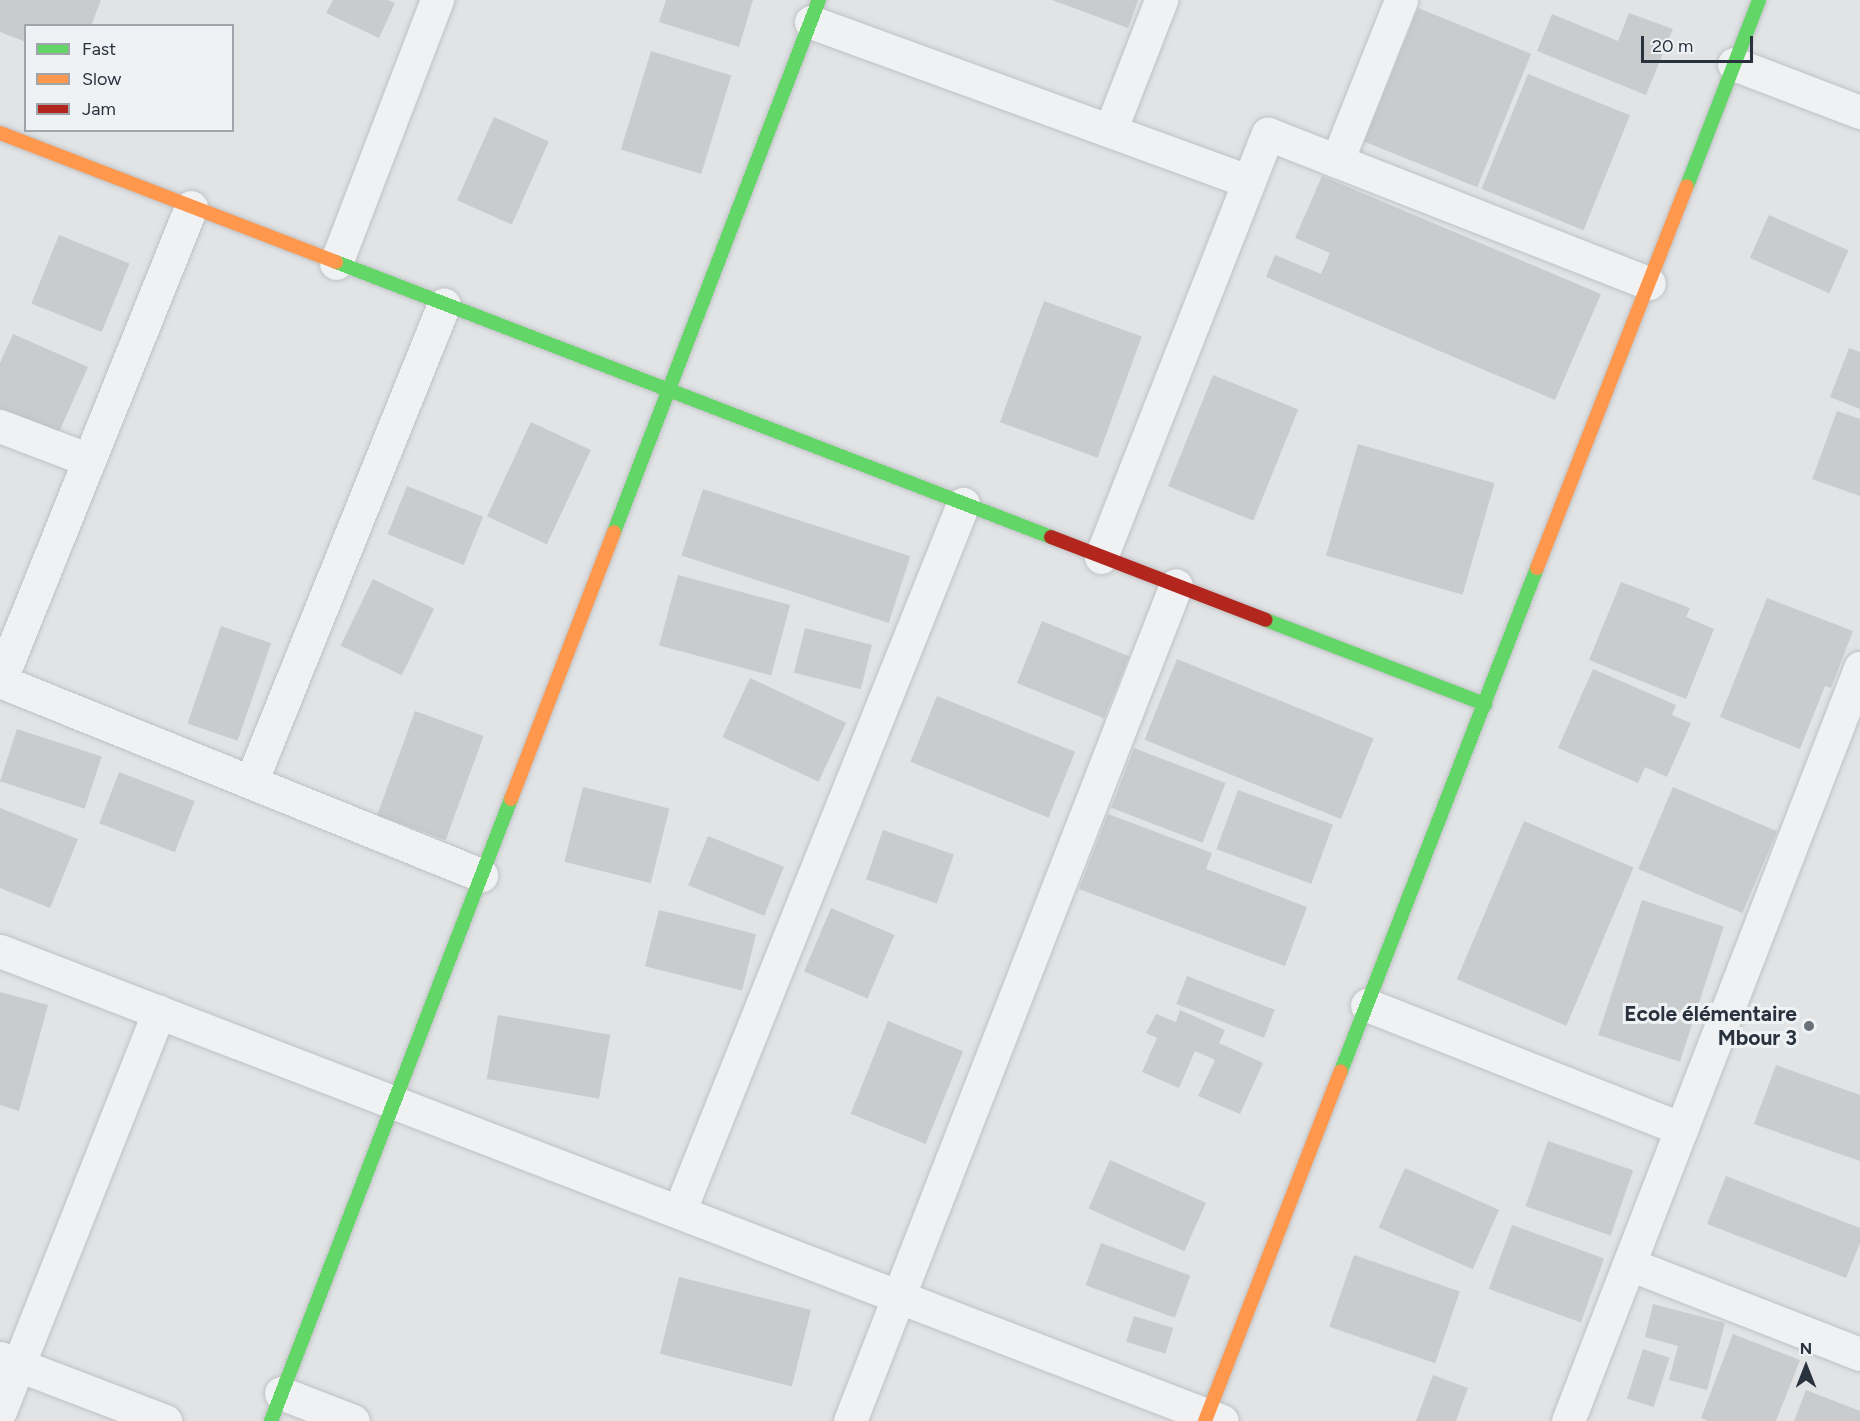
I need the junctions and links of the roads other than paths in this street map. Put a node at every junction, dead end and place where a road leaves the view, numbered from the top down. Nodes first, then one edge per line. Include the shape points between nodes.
1 (437, 0) edge
2 (1161, 0) edge
3 (1401, 0) edge
4 (1760, 0) edge
5 (815, 11) edge
6 (1734, 64) junction
7 (1860, 112) edge
8 (1110, 131) junction
9 (0, 133) edge
10 (1337, 161) junction
11 (1249, 181) junction
12 (191, 207) junction
13 (336, 263) junction
14 (1649, 283) junction
15 (444, 304) junction
16 (669, 390) junction
17 (0, 426) edge
18 (89, 460) junction
19 (963, 504) junction
20 (1101, 557) junction
21 (1176, 585) junction
22 (1860, 668) edge
23 (0, 681) edge
24 (1485, 704) junction
25 (1850, 724) edge
26 (251, 782) junction
27 (481, 875) junction
28 (0, 951) edge
29 (1367, 1005) junction
30 (159, 1012) junction
31 (393, 1102) junction
32 (1681, 1129) junction
33 (680, 1212) junction
34 (1629, 1264) junction
35 (898, 1297) junction
36 (1860, 1354) edge
37 (9, 1361) edge
38 (276, 1407) edge
39 (0, 1411) edge
40 (1211, 1419) edge
41 (165, 1421) edge
42 (353, 1421) edge
43 (850, 1421) edge
44 (1568, 1421) edge

1 - 13 street
2 - 8 street
3 - 10 street
4 - 6 street
5 - 8 street
5 - 16 street
6 - 7 street
6 - 14 street
8 - 11 street
9 - 12 street
10 - 11 street via 1268,134
10 - 14 street
11 - 20 street
12 - 13 street
12 - 18 street
13 - 15 street
14 - 24 street
15 - 16 street
15 - 26 street
16 - 19 street
16 - 27 street
17 - 18 street
18 - 23 street
19 - 20 street
19 - 33 street
20 - 21 street
21 - 24 street
21 - 35 street
22 - 25 street
23 - 26 street
24 - 29 street
25 - 32 street
26 - 27 street
27 - 31 street
28 - 30 street
29 - 32 street
29 - 40 street
30 - 31 street
30 - 37 street
31 - 33 street
31 - 38 street
32 - 34 street
33 - 35 street
34 - 36 street
34 - 44 street
35 - 40 street
35 - 43 street
37 - 39 street
37 - 41 street
38 - 42 street

